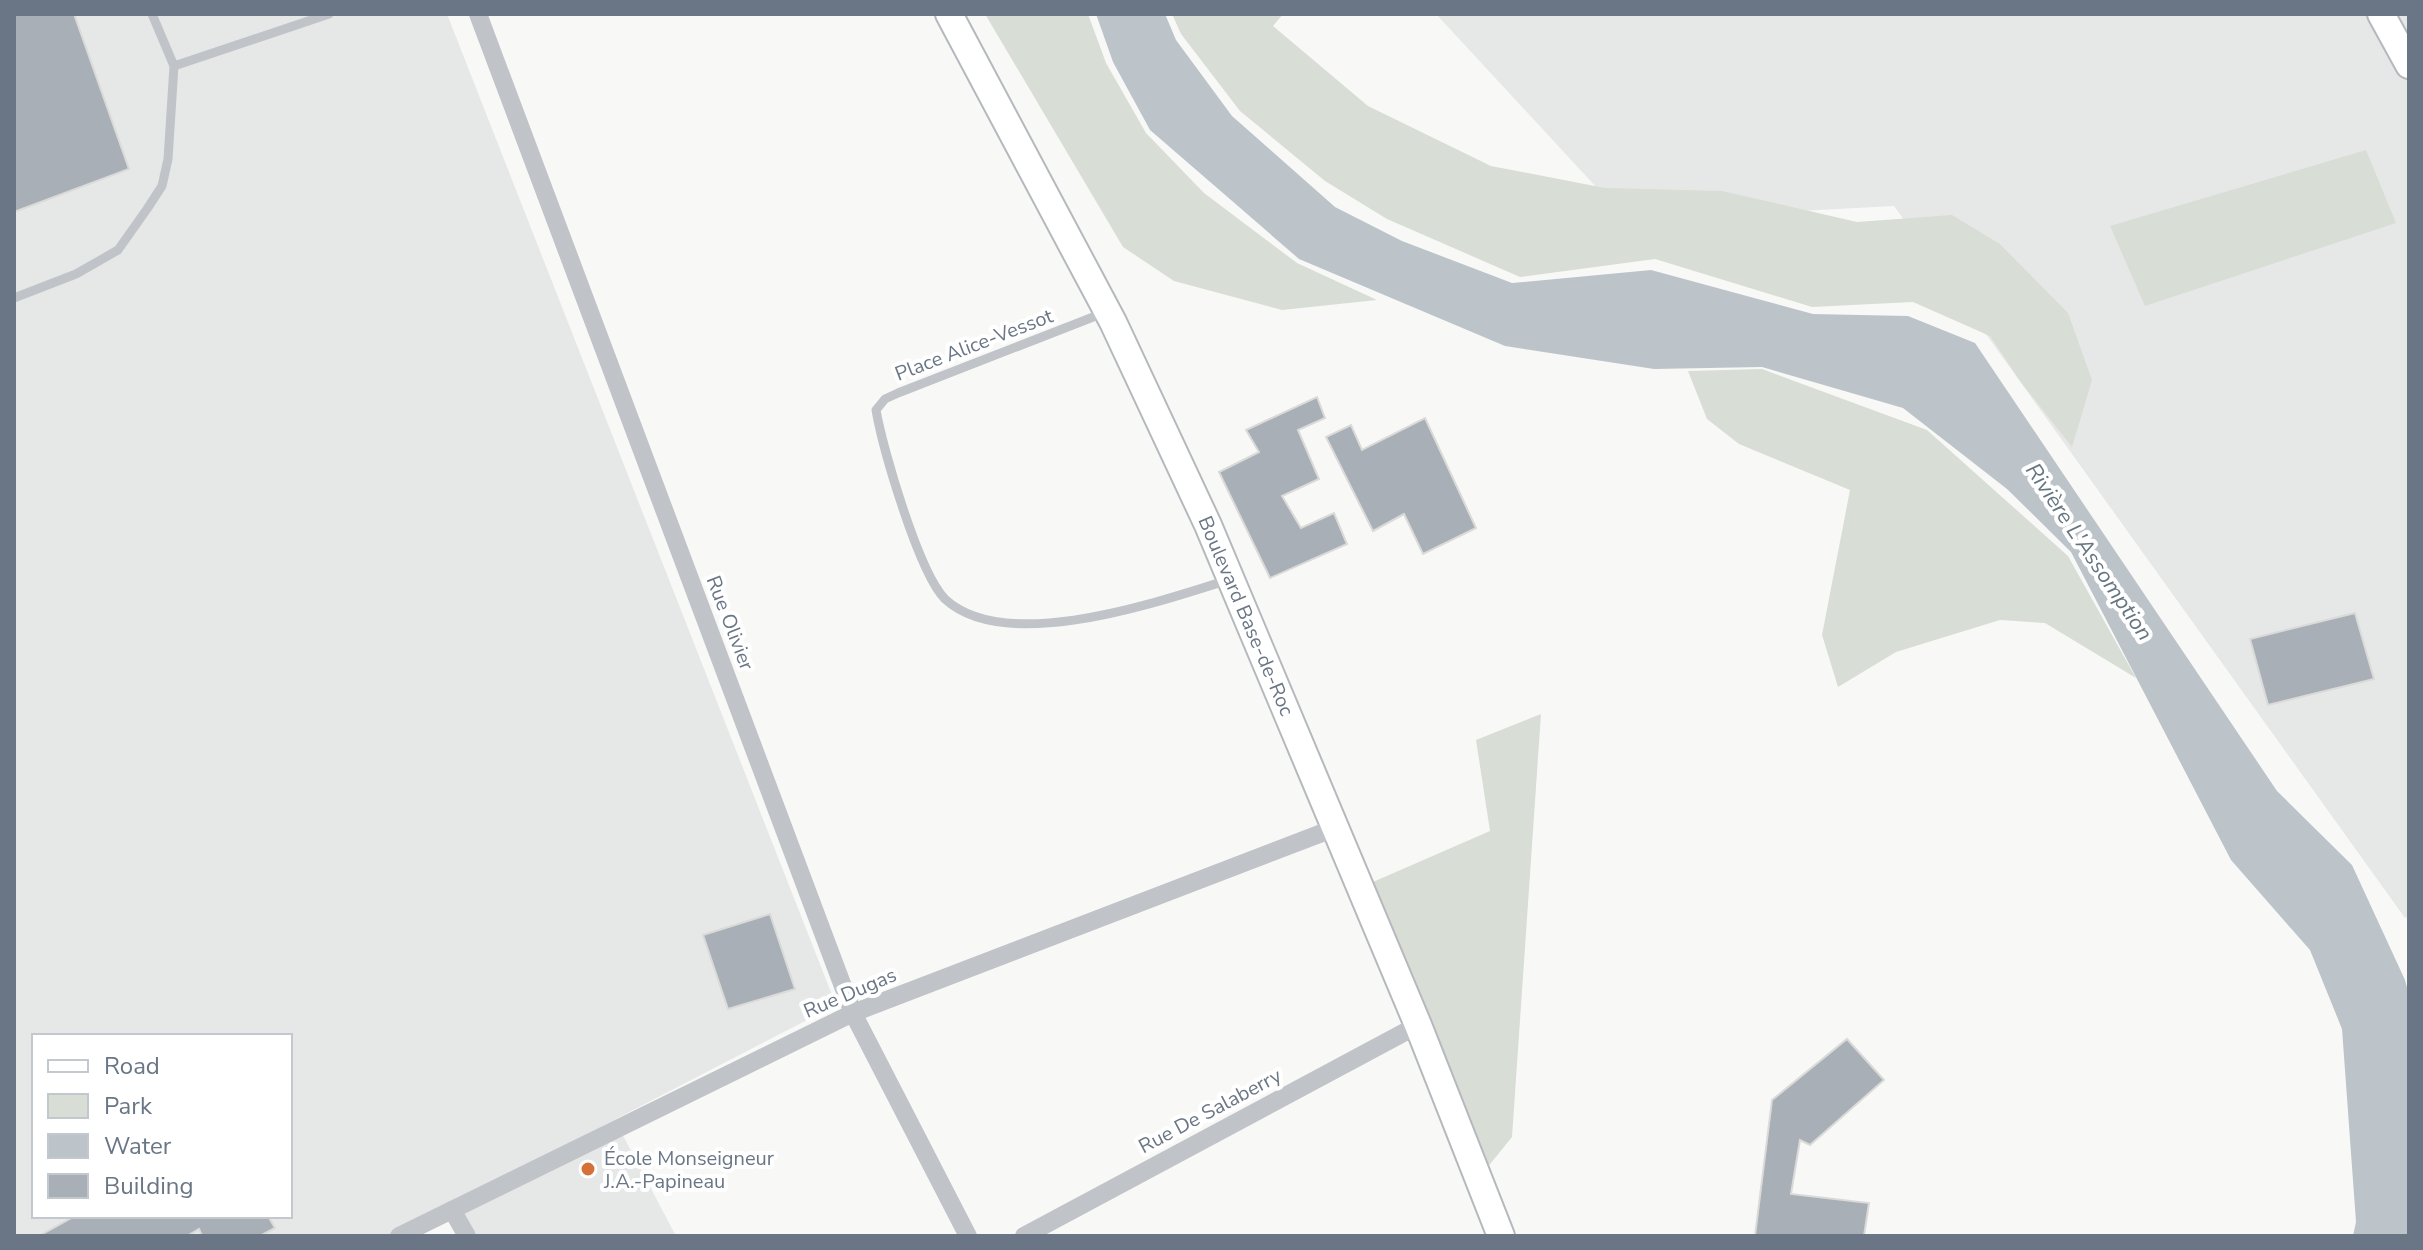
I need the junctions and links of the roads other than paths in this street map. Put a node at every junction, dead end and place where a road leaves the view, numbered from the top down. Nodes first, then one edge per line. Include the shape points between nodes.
1 (152, 14) edge
2 (329, 14) edge
3 (478, 14) edge
4 (949, 14) edge
5 (2381, 14) edge
6 (2409, 65) edge
7 (174, 66) junction
8 (14, 298) edge
9 (1108, 311) junction
10 (1231, 579) junction
11 (1335, 828) junction
12 (853, 1013) junction
13 (1418, 1025) junction
14 (452, 1210) junction
15 (399, 1236) edge
16 (467, 1236) edge
17 (968, 1236) edge
18 (1024, 1236) edge
19 (1501, 1236) edge

1 - 7 lane
2 - 7 lane
3 - 12 street, Rue Olivier
4 - 9 street, Boulevard Base-de-Roc
5 - 6 street
7 - 8 lane via 168,159 162,186 147,209 118,250 76,274
9 - 10 street, Boulevard Base-de-Roc
9 - 10 lane, Place Alice-Vessot via 898,393 876,410 891,471 927,570 944,598 969,616 1003,625 1084,618
10 - 11 street, Boulevard Base-de-Roc
11 - 12 street, Rue Dugas
11 - 13 street, Boulevard Base-de-Roc
12 - 14 street, Rue Dugas
12 - 17 street, Rue Olivier
13 - 18 street, Rue De Salaberry
13 - 19 street, Boulevard Base-de-Roc
14 - 15 street, Rue Dugas
14 - 16 street

